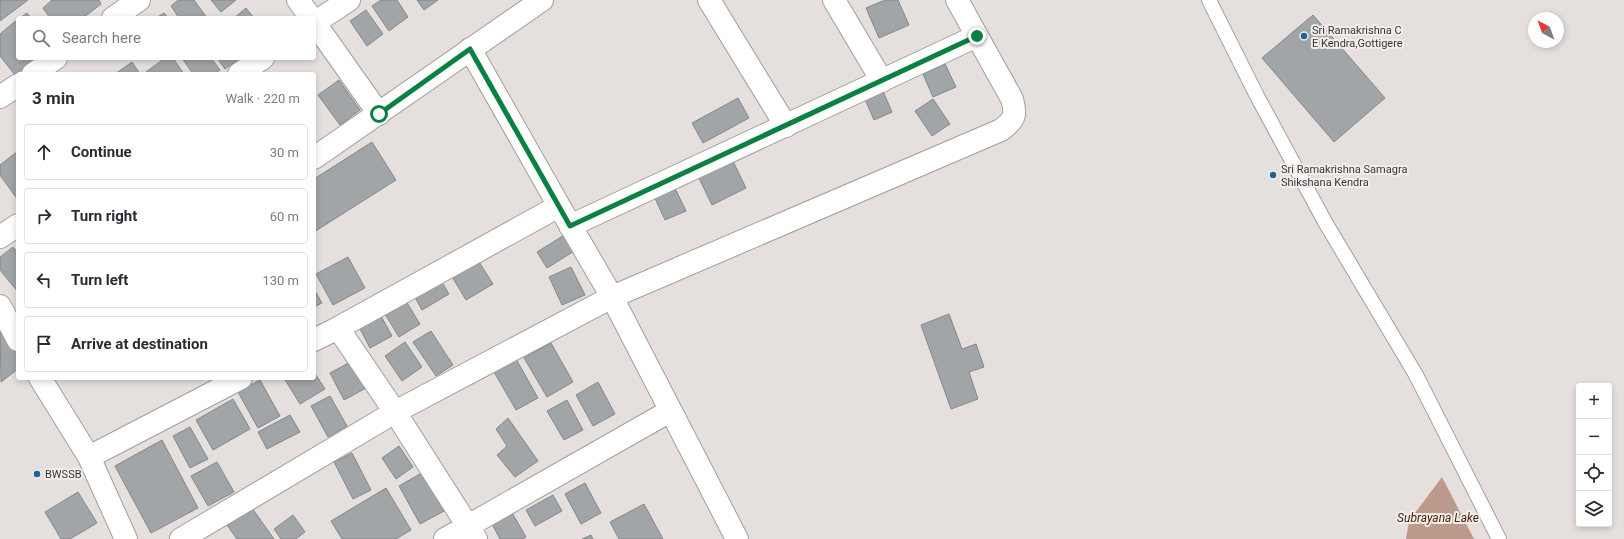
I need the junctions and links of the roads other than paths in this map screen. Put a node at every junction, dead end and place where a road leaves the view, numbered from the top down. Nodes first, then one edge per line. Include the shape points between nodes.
1 (139, 0) edge
2 (298, 0) edge
3 (349, 0) edge
4 (542, 0) edge
5 (709, 0) edge
6 (834, 0) edge
7 (957, 0) edge
8 (1209, 0) edge
9 (116, 16) edge
10 (310, 16) edge
11 (316, 22) edge
12 (316, 26) edge
13 (977, 36) junction
14 (470, 49) junction
15 (53, 60) edge
16 (260, 60) edge
17 (36, 72) edge
18 (242, 72) edge
19 (882, 81) junction
20 (16, 85) edge
21 (0, 97) edge
22 (379, 114) junction
23 (786, 126) junction
24 (316, 157) edge
25 (558, 206) junction
26 (16, 226) edge
27 (570, 226) junction
28 (0, 237) edge
29 (612, 297) junction
30 (0, 307) edge
31 (338, 328) junction
32 (16, 336) edge
33 (316, 339) edge
34 (41, 380) edge
35 (236, 380) edge
36 (670, 411) junction
37 (395, 412) junction
38 (89, 457) junction
39 (472, 532) edge
40 (736, 538) edge
41 (126, 539) edge
42 (181, 539) edge
43 (445, 539) edge
44 (1499, 539) edge

1 - 9 street
2 - 10 street
3 - 11 street
4 - 14 street
5 - 23 street
6 - 19 street
7 - 13 street
8 - 44 lane via 1325,222 1416,375
12 - 22 street
13 - 19 street
13 - 29 street via 1015,109 1014,117 1001,130
14 - 22 street
14 - 25 street
15 - 17 street
16 - 18 street
19 - 23 street
20 - 21 street
22 - 24 street
23 - 27 street
25 - 27 street
25 - 31 street
26 - 28 street
27 - 29 street
29 - 36 street
29 - 37 street
30 - 32 street
31 - 33 street
31 - 37 street
34 - 38 street
35 - 38 street
36 - 39 street
36 - 40 street
37 - 39 street
37 - 42 street
38 - 41 street
39 - 43 street

